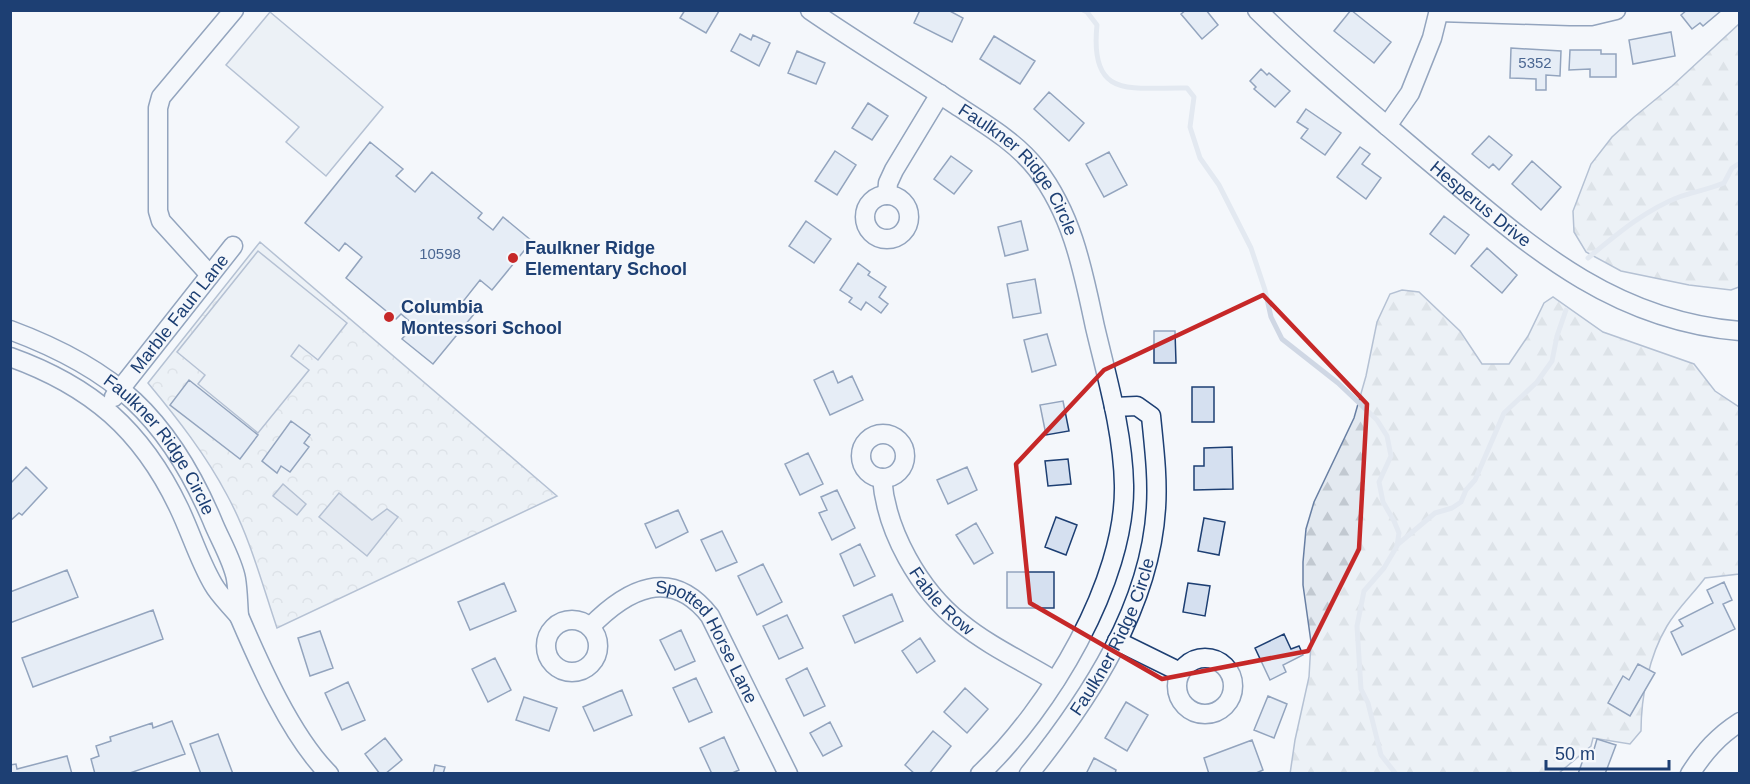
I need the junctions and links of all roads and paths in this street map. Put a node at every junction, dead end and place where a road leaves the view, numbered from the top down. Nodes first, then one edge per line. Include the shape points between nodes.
1 (234, 10) edge
2 (810, 10) edge
3 (1257, 10) edge
4 (1616, 10) edge
5 (1439, 11) edge
6 (940, 94) junction
7 (1387, 126) junction
8 (887, 195) dead end
9 (233, 246) dead end
10 (210, 275) junction
11 (10, 330) edge
12 (1740, 331) edge
13 (10, 357) edge
14 (120, 388) junction
15 (1114, 407) junction
16 (105, 408) junction
17 (882, 478) dead end
18 (239, 616) junction
19 (590, 627) dead end
20 (1117, 640) junction
21 (1180, 672) dead end
22 (1055, 681) junction
23 (1740, 722) edge
24 (329, 774) edge
25 (788, 774) edge
26 (980, 774) edge
27 (1029, 774) edge
28 (1690, 774) edge

1 - 10 street via 161,97 158,108 158,211 162,221
2 - 6 street, Faulkner Ridge Circle
3 - 7 street, Hesperus Drive
4 - 5 street via 1591,16
5 - 7 street via 1410,93
6 - 8 street via 894,170
6 - 15 street, Faulkner Ridge Circle via 1014,145 1037,168 1053,193 1068,220 1080,260
7 - 12 street, Hesperus Drive via 1517,236 1588,284 1680,321
9 - 10 street, Marble Faun Lane
10 - 14 street, Marble Faun Lane
11 - 14 street, Faulkner Ridge Circle via 65,352
13 - 16 street, Faulkner Ridge Circle via 41,368
14 - 16 street, Marble Faun Lane
14 - 18 street, Faulkner Ridge Circle via 168,438 188,469 236,577
15 - 20 street, Faulkner Ridge Circle via 1137,406 1150,416 1157,480 1153,539 1134,604
15 - 22 street, Faulkner Ridge Circle via 1124,484 1120,534 1104,590
16 - 18 street, Faulkner Ridge Circle via 145,450 163,477 213,585
17 - 22 street, Fable Row via 888,513 902,546 939,602 987,641
18 - 24 street, Faulkner Ridge Circle via 299,736
19 - 25 street, Spotted Horse Lane via 608,609 641,589 659,587 689,594 710,616
20 - 21 street
20 - 27 street, Faulkner Ridge Circle via 1085,698
22 - 26 street, Faulkner Ridge Circle via 1023,729
23 - 28 street via 1716,739

